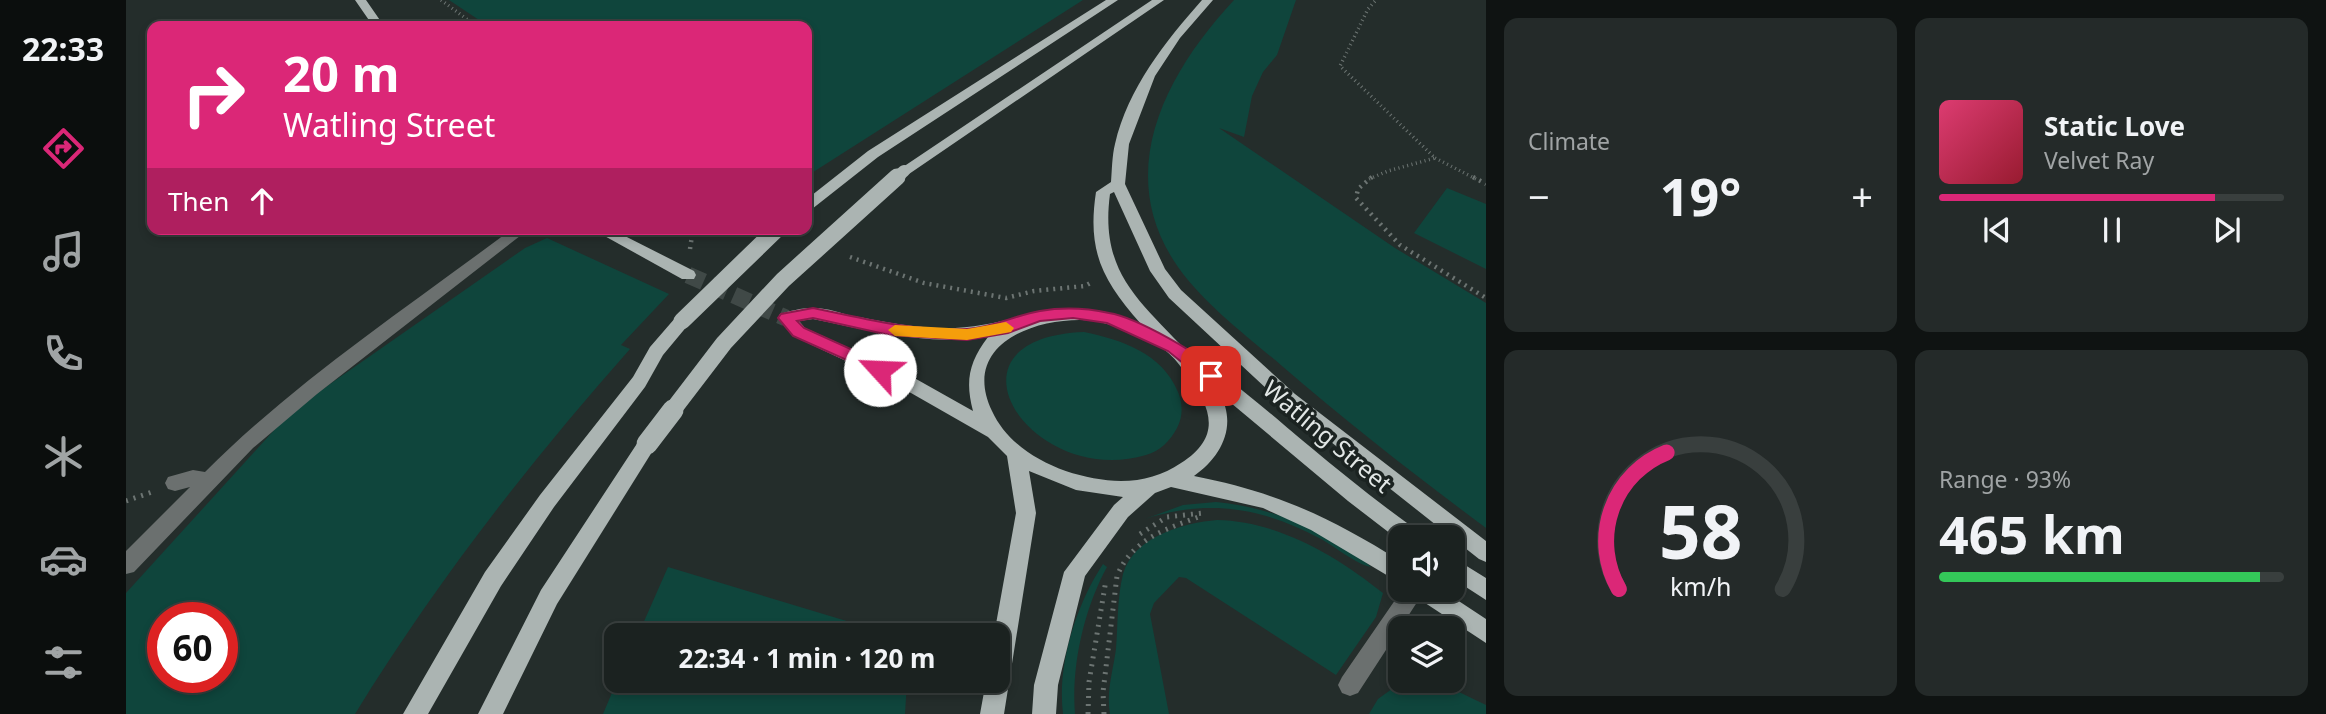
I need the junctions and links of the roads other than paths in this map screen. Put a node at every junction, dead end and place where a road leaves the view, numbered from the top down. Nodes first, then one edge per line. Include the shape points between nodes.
1 (360, 0) edge
2 (1113, 0) edge
3 (1159, 0) edge
4 (1208, 0) edge
5 (375, 21) edge
6 (1118, 184) junction
7 (812, 202) edge
8 (514, 235) edge
9 (611, 235) edge
10 (771, 235) edge
11 (688, 275) tunnel mouth
12 (1008, 327) junction
13 (1175, 349) junction
14 (995, 432) junction
15 (1016, 453) junction
16 (1171, 479) junction
17 (207, 480) junction
18 (175, 484) dead end
19 (1149, 486) junction
20 (1395, 525) edge
21 (1486, 553) edge
22 (126, 565) edge
23 (1388, 565) edge
24 (1465, 575) edge
25 (1486, 590) edge
26 (1406, 602) edge
27 (1442, 602) edge
28 (1486, 632) edge
29 (1350, 685) dead end
30 (415, 714) edge
31 (490, 714) edge
32 (992, 714) edge
33 (1044, 714) edge

1 - 5 main road
2 - 7 main road via 873,153
3 - 31 main road, bridge via 904,171 775,289 724,343 647,444 549,597
4 - 6 main road via 1176,36 1143,88 1122,144
6 - 13 main road via 1103,192 1099,229 1104,255 1130,298
6 - 21 main road via 1158,271 1175,294 1289,399
8 - 17 lane via 301,397
9 - 11 main road
10 - 30 main road, bridge via 656,351 639,382 493,579
12 - 13 main road via 1038,316 1073,313 1110,318
12 - 14 main road via 986,347 975,373 978,402
12 - 14 main road via 967,334 925,333 813,313 786,318 799,332 904,380
13 - 16 main road via 1216,403 1219,424 1207,453
13 - 20 main road, Watling Street
14 - 15 main road
15 - 19 main road via 1079,484 1115,489
15 - 32 main road via 1026,513
16 - 19 main road
16 - 23 main road via 1289,510
17 - 18 lane via 193,478
17 - 22 lane
19 - 33 main road via 1121,511 1075,572 1046,685
24 - 25 main road
26 - 29 lane
27 - 28 main road

